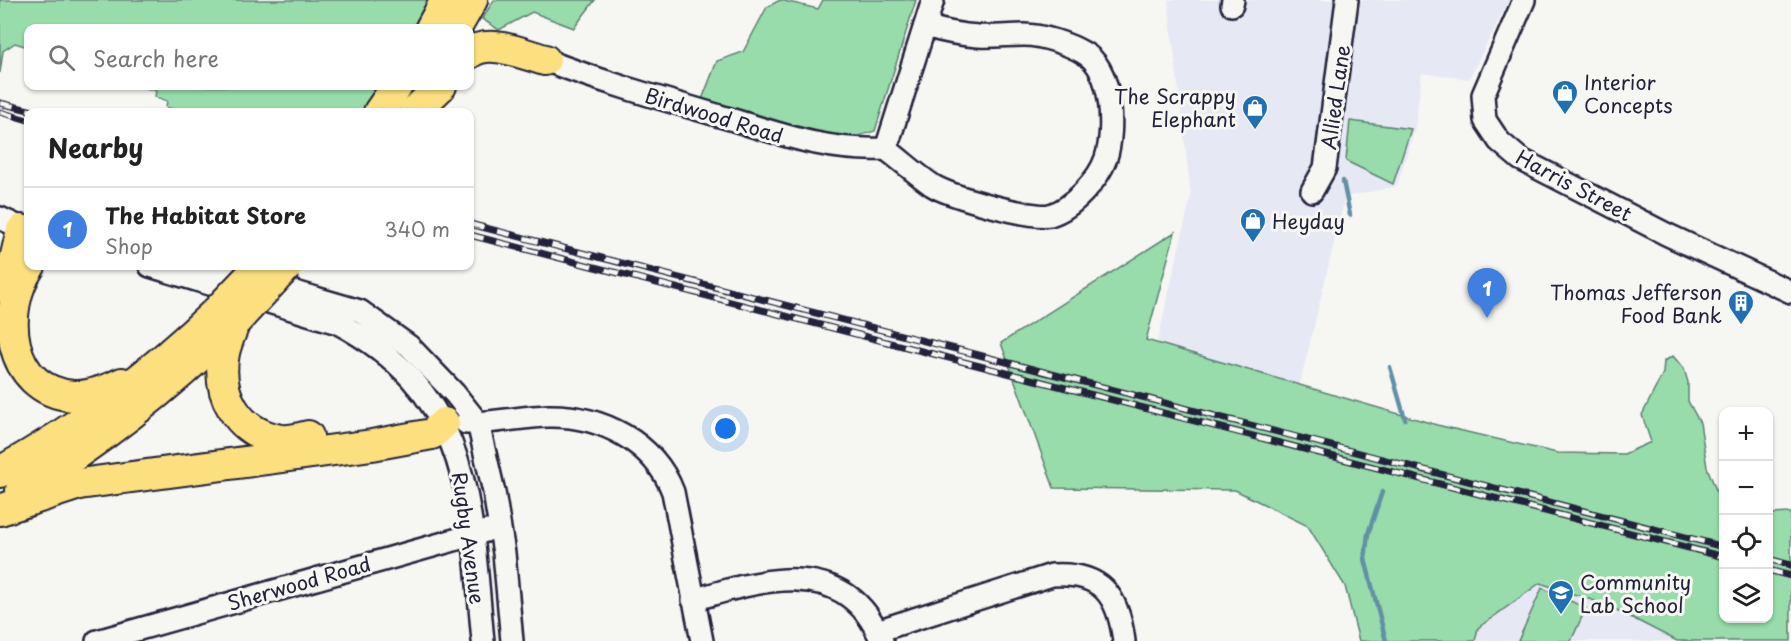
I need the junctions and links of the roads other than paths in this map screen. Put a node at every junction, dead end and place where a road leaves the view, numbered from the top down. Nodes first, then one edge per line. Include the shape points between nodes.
1 (446, 0) edge
2 (472, 0) edge
3 (933, 0) edge
4 (1347, 0) edge
5 (1524, 0) edge
6 (433, 24) edge
7 (458, 24) edge
8 (925, 26) junction
9 (474, 50) edge
10 (545, 60) joint
11 (394, 90) edge
12 (419, 90) edge
13 (437, 90) edge
14 (382, 108) edge
15 (408, 108) edge
16 (418, 108) edge
17 (886, 148) junction
18 (1312, 191) dead end
19 (14, 225) edge
20 (26, 270) edge
21 (163, 270) edge
22 (220, 270) edge
23 (257, 270) edge
24 (282, 270) edge
25 (1791, 292) edge
26 (5, 301) junction
27 (227, 316) junction
28 (154, 368) junction
29 (444, 423) junction
30 (478, 423) junction
31 (0, 472) edge
32 (0, 503) edge
33 (0, 510) edge
34 (501, 526) junction
35 (473, 534) junction
36 (693, 600) junction
37 (879, 636) edge
38 (98, 641) edge
39 (483, 641) edge
40 (512, 641) edge
41 (702, 641) edge
42 (1124, 641) edge

1 - 6 highway
2 - 7 highway
3 - 8 street
4 - 18 street, Allied Lane via 1325,168
5 - 25 street, Harris Street via 1483,95 1485,120 1499,141 1520,159 1666,234
8 - 17 street
8 - 17 street via 979,36 1026,35 1085,54 1103,71 1108,86 1110,142 1106,158 1100,171 1068,207 1050,215 1032,215 934,186
9 - 10 highway via 488,46
10 - 17 street, Birdwood Road via 794,139 854,151
11 - 14 highway
12 - 15 highway
13 - 16 highway
19 - 26 highway
20 - 26 highway via 12,285
21 - 29 street, Rugby Avenue via 338,322 389,354 413,378
22 - 30 street, Rugby Avenue via 360,311 409,346
23 - 27 highway, bridge
24 - 27 highway, bridge
26 - 28 highway via 3,331 16,363 39,385 55,393 89,395
27 - 28 highway
27 - 29 highway via 222,375 228,402 243,424 282,440 424,418
27 - 32 highway via 160,392 69,461
28 - 31 highway via 84,422
29 - 30 street
29 - 33 highway via 432,434 372,445 79,484
29 - 35 street, Rugby Avenue via 464,484
30 - 34 street, Rugby Avenue
30 - 36 street via 565,417 621,433 648,450 667,476 673,492
34 - 35 street, Sherwood Road
34 - 40 street, Rugby Avenue
35 - 38 street, Sherwood Road
35 - 39 street, Rugby Avenue
36 - 37 street via 734,588 796,578 820,581 868,613
36 - 41 street
37 - 42 street via 1052,574 1067,574 1097,581 1107,592 1114,602

